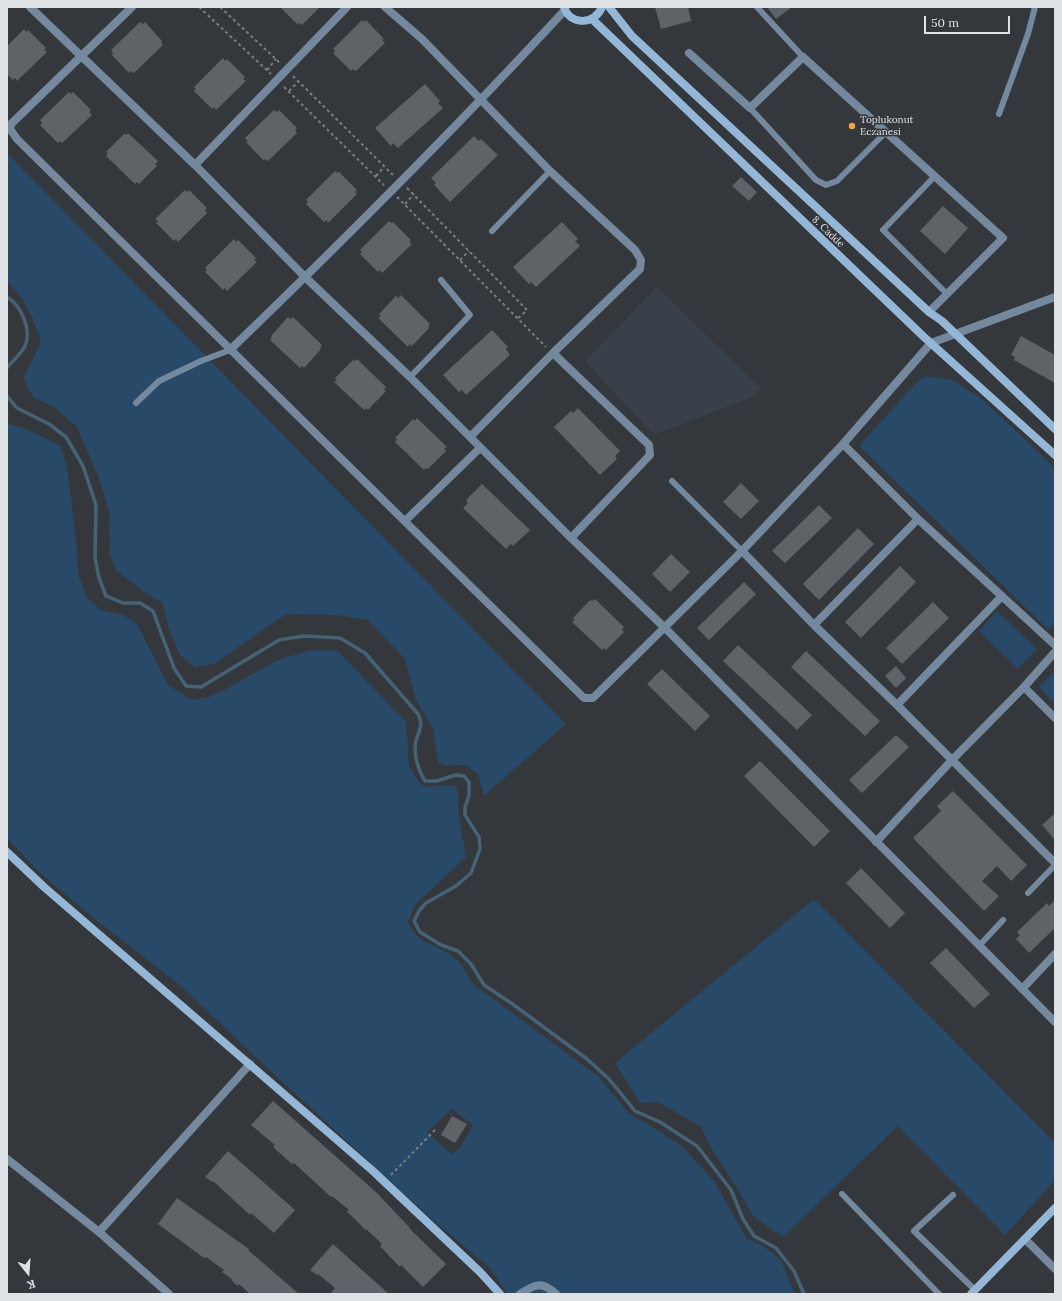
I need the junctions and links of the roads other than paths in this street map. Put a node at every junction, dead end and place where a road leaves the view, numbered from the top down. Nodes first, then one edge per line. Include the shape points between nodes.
1 (30, 7) edge
2 (132, 7) edge
3 (347, 7) edge
4 (385, 7) edge
5 (602, 7) edge
6 (609, 7) edge
7 (757, 7) edge
8 (1035, 7) edge
9 (565, 9) edge
10 (592, 19) junction
11 (689, 53) dead end
12 (82, 56) junction
13 (803, 57) junction
14 (482, 100) junction
15 (750, 108) junction
16 (1000, 114) dead end
17 (886, 132) junction
18 (195, 165) junction
19 (550, 171) junction
20 (934, 177) junction
21 (492, 231) dead end
22 (305, 277) junction
23 (441, 280) dead end
24 (947, 294) junction
25 (1054, 299) edge
26 (929, 312) junction
27 (955, 335) junction
28 (931, 343) junction
29 (230, 350) junction
30 (553, 353) junction
31 (410, 377) junction
32 (136, 403) dead end
33 (1055, 429) edge
34 (470, 437) junction
35 (843, 444) junction
36 (480, 448) junction
37 (1055, 455) edge
38 (672, 481) dead end
39 (918, 519) junction
40 (405, 521) junction
41 (571, 538) junction
42 (742, 551) junction
43 (1002, 596) junction
44 (814, 625) junction
45 (664, 627) junction
46 (1055, 645) edge
47 (1055, 652) edge
48 (1024, 687) junction
49 (897, 706) junction
50 (1055, 718) edge
51 (952, 760) junction
52 (876, 842) junction
53 (7, 852) edge
54 (1055, 864) edge
55 (1028, 893) dead end
56 (1003, 920) dead end
57 (979, 946) junction
58 (1055, 954) edge
59 (1022, 989) junction
60 (1055, 1022) edge
61 (250, 1064) junction
62 (7, 1159) edge
63 (842, 1194) dead end
64 (953, 1195) dead end
65 (1055, 1208) edge
66 (99, 1232) junction
67 (1025, 1239) junction
68 (1055, 1269) edge
69 (973, 1292) edge
70 (169, 1294) edge
71 (500, 1294) edge
72 (520, 1294) edge
73 (556, 1294) edge
74 (939, 1294) edge

1 - 12 street
2 - 12 street
3 - 18 street
4 - 14 street via 422,39
5 - 10 street
6 - 26 street, 8. Cadde via 632,36
7 - 13 lane
8 - 16 lane
9 - 10 street via 570,17 577,20
9 - 14 street
10 - 28 street, 8. Cadde
11 - 15 street
12 - 18 street
12 - 29 street via 11,124 10,129 17,139
13 - 15 street
13 - 17 street
14 - 19 street
14 - 22 street
15 - 17 lane via 816,180 826,185 837,181
17 - 20 street
18 - 22 street
19 - 21 lane
19 - 30 street via 635,250 641,260 640,268
20 - 24 lane via 883,230
20 - 24 street via 1003,238
22 - 29 street
22 - 31 street
23 - 31 lane via 470,315
24 - 26 street
25 - 27 street
26 - 27 street, 8. Cadde
27 - 28 street
27 - 33 street, 8. Cadde
28 - 35 street
28 - 37 street, 8. Cadde
29 - 32 lane via 159,381
29 - 40 street
30 - 34 street
30 - 41 street via 649,444 650,454
31 - 34 street
34 - 36 street
35 - 39 street
35 - 42 street
36 - 40 street
36 - 41 street
38 - 42 lane
39 - 43 street
39 - 44 street
40 - 45 street via 584,698 592,698
41 - 45 street
42 - 44 street
42 - 45 street
43 - 46 street
43 - 49 street
44 - 49 street
45 - 52 street
47 - 48 street
48 - 50 street
48 - 51 street
49 - 51 street
51 - 52 street
51 - 54 street
52 - 57 street
53 - 61 street via 44,887
54 - 55 lane
56 - 57 lane
57 - 59 street
58 - 59 street
59 - 60 street
61 - 66 street
61 - 71 street via 384,1182
62 - 66 street
63 - 74 lane
64 - 69 lane via 914,1231
65 - 67 street
66 - 70 street
67 - 68 street
67 - 69 street
72 - 73 street via 539,1284 548,1286

